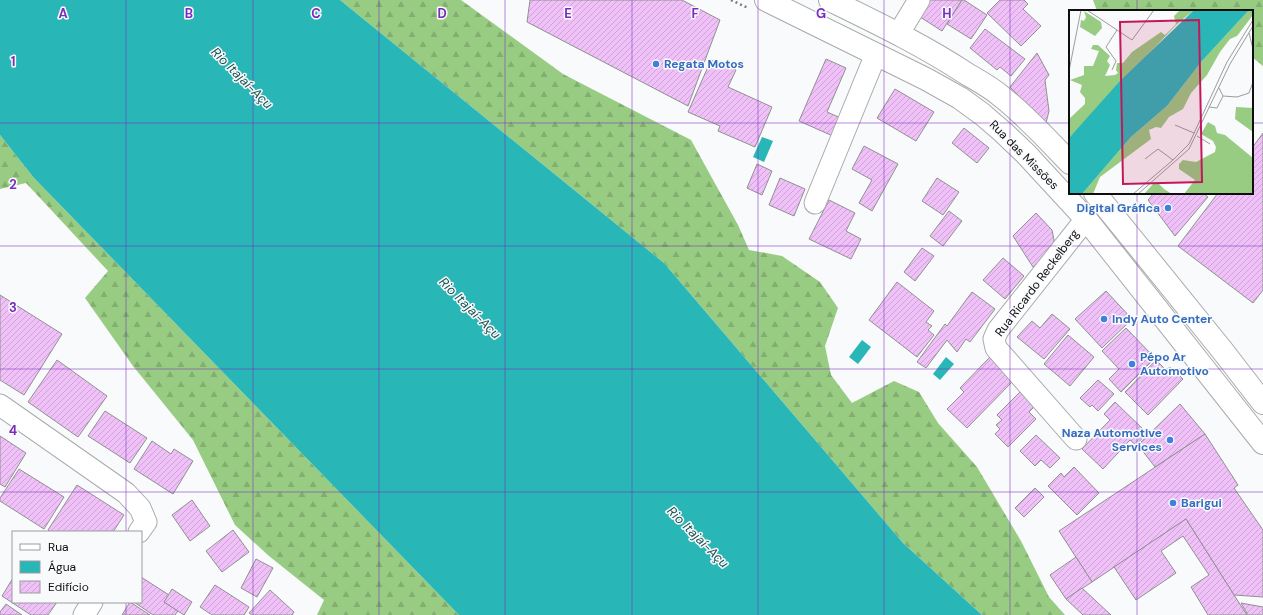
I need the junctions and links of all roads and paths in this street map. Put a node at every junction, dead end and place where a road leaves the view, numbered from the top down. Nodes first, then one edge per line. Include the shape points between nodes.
1 (731, 0) edge
2 (830, 0) edge
3 (919, 0) edge
4 (759, 5) edge
5 (899, 33) junction
6 (876, 54) junction
7 (1069, 162) edge
8 (1096, 194) edge
9 (815, 203) dead end
10 (1086, 219) junction
11 (1263, 403) edge
12 (0, 405) edge
13 (1076, 439) dead end
14 (1263, 443) edge
15 (142, 527) edge
16 (91, 603) edge
17 (84, 615) edge

1 - 4 path
2 - 5 main road
3 - 5 street
4 - 6 main road, Rua das Missões
5 - 7 main road via 1002,96
6 - 9 street
6 - 10 main road, Rua das Missões via 960,98 982,114 1026,154
8 - 11 main road
10 - 13 street, Rua Ricardo Reckelberg via 998,330 994,339 996,348
10 - 14 main road, Rua das Missões
12 - 15 street via 126,493 140,508
16 - 17 street

